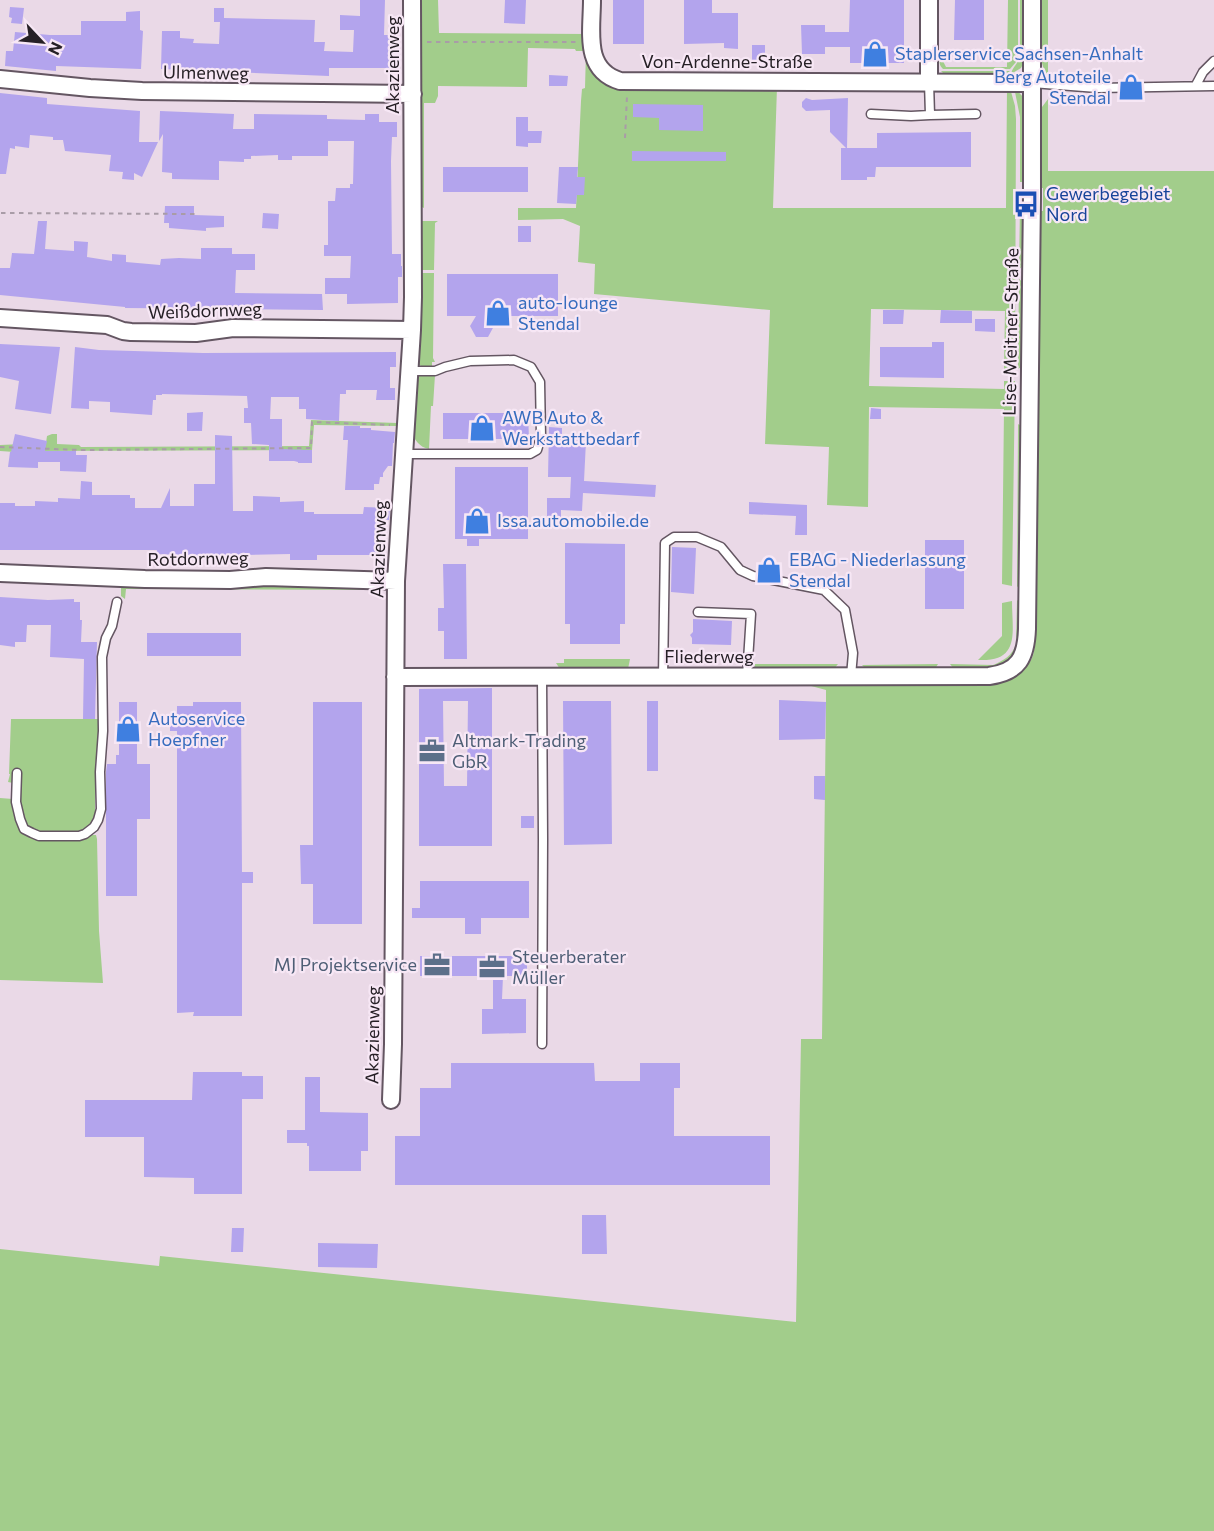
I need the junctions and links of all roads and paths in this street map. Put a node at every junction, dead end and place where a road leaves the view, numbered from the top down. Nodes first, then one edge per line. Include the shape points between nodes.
1 (412, 0) edge
2 (592, 0) edge
3 (929, 0) edge
4 (1032, 0) edge
5 (412, 42) junction
6 (592, 42) junction
7 (1214, 62) edge
8 (0, 79) edge
9 (627, 81) junction
10 (929, 81) junction
11 (1032, 83) junction
12 (1196, 85) junction
13 (1214, 86) edge
14 (413, 94) junction
15 (871, 114) dead end
16 (976, 114) dead end
17 (930, 115) junction
18 (625, 138) dead end
19 (1, 213) edge
20 (196, 214) dead end
21 (0, 318) edge
22 (412, 330) junction
23 (410, 370) junction
24 (405, 426) junction
25 (0, 447) edge
26 (404, 454) junction
27 (0, 573) edge
28 (396, 581) junction
29 (117, 602) dead end
30 (698, 612) dead end
31 (1019, 662) joint
32 (747, 676) junction
33 (851, 676) junction
34 (395, 677) junction
35 (542, 677) junction
36 (663, 677) junction
37 (17, 773) dead end
38 (542, 1044) dead end
39 (391, 1100) dead end

1 - 5 street, Akazienweg
2 - 6 street, Von-Ardenne-Straße
3 - 10 street
4 - 11 street, Lise-Meitner-Straße
5 - 6 path
5 - 14 street, Akazienweg
6 - 9 street, Von-Ardenne-Straße via 592,54 604,73
7 - 12 lane
8 - 14 street, Ulmenweg via 142,92
9 - 10 street, Von-Ardenne-Straße
9 - 18 path
10 - 11 street, Von-Ardenne-Straße
10 - 17 lane
11 - 12 lane via 1096,88
11 - 31 street, Lise-Meitner-Straße via 1028,629 1027,647
12 - 13 lane
14 - 22 street, Akazienweg
15 - 17 lane
16 - 17 lane
19 - 20 path
21 - 22 street, Weißdornweg via 107,325 131,332 196,333 232,328
22 - 23 street, Akazienweg
23 - 24 street, Akazienweg
23 - 26 lane via 435,371 470,361 514,360 531,367 540,382 541,437 537,450 530,454
24 - 25 path via 312,422 311,448
24 - 26 street, Akazienweg
26 - 28 street, Akazienweg
27 - 28 street, Rotdornweg via 146,579
28 - 34 street, Akazienweg
29 - 37 lane via 102,657 100,809 94,828 79,836 39,836 24,829 16,802
30 - 32 lane via 751,614
31 - 33 street, Fliederweg via 1007,671 989,676
32 - 33 street, Fliederweg
32 - 36 street, Fliederweg
33 - 36 lane via 852,653 845,610 824,590 753,576 740,570 722,547 697,537 674,537 665,543
34 - 35 street, Fliederweg
34 - 39 street, Akazienweg
35 - 36 street, Fliederweg
35 - 38 lane

